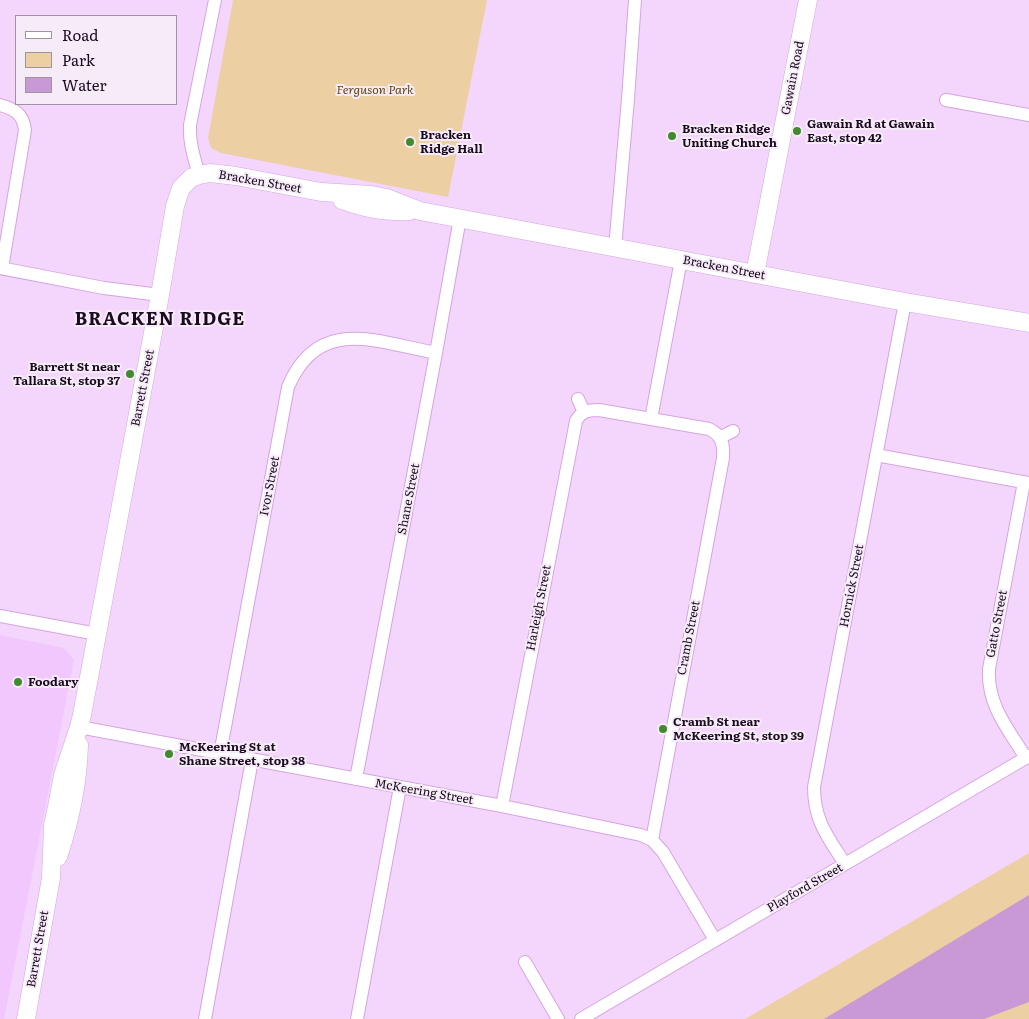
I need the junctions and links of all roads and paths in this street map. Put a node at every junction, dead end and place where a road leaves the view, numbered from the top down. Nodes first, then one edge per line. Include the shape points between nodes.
1 (215, 0) edge
2 (635, 0) edge
3 (808, 0) edge
4 (946, 100) dead end
5 (0, 105) edge
6 (22, 109) edge
7 (1029, 115) edge
8 (199, 175) junction
9 (460, 218) junction
10 (615, 248) junction
11 (681, 260) junction
12 (1, 268) edge
13 (756, 274) junction
14 (160, 295) junction
15 (905, 302) junction
16 (1029, 323) edge
17 (436, 353) junction
18 (578, 399) dead end
19 (584, 412) junction
20 (651, 419) junction
21 (732, 431) dead end
22 (721, 437) junction
23 (876, 455) junction
24 (1027, 482) edge
25 (0, 616) edge
26 (97, 634) junction
27 (79, 727) junction
28 (220, 754) junction
29 (1027, 757) edge
30 (252, 760) junction
31 (356, 779) junction
32 (400, 788) junction
33 (502, 806) junction
34 (652, 840) junction
35 (845, 864) junction
36 (715, 940) junction
37 (525, 962) dead end
38 (26, 1019) edge
39 (205, 1019) edge
40 (357, 1019) edge
41 (558, 1019) edge
42 (581, 1019) edge

1 - 8 street via 190,125 191,152
2 - 10 street
3 - 13 street, Gawain Road
4 - 7 street
5 - 6 street
6 - 12 street via 25,130
8 - 9 street, Bracken Street via 236,176 321,192 371,195 420,211
8 - 14 street, Barrett Street via 186,182 178,196
9 - 10 street, Bracken Street
9 - 17 street, Shane Street
10 - 11 street, Bracken Street
11 - 13 street, Bracken Street
11 - 20 street
12 - 14 street
13 - 15 street, Bracken Street
14 - 26 street, Barrett Street
15 - 16 street, Bracken Street
15 - 23 street, Hornick Street
17 - 28 street, Ivor Street via 349,338 319,347 304,358 295,371 288,387
17 - 31 street, Shane Street
18 - 19 street
19 - 20 street via 607,410
19 - 33 street, Harleigh Street via 573,430
20 - 22 street via 710,429
21 - 22 street
22 - 34 street, Cramb Street via 723,458
23 - 24 street
23 - 35 street, Hornick Street via 814,787 817,816
24 - 29 street, Gatto Street via 988,682 994,706
25 - 26 street
26 - 27 street, Barrett Street
27 - 28 street, McKeering Street
27 - 38 street, Barrett Street via 63,775 54,825 50,878
28 - 30 street, McKeering Street
29 - 35 street, Playford Street
30 - 31 street, McKeering Street
30 - 39 street
31 - 32 street, McKeering Street
32 - 33 street, McKeering Street
32 - 40 street
33 - 34 street, McKeering Street
34 - 36 street via 663,852
35 - 36 street, Playford Street
36 - 42 street, Playford Street
37 - 41 street

